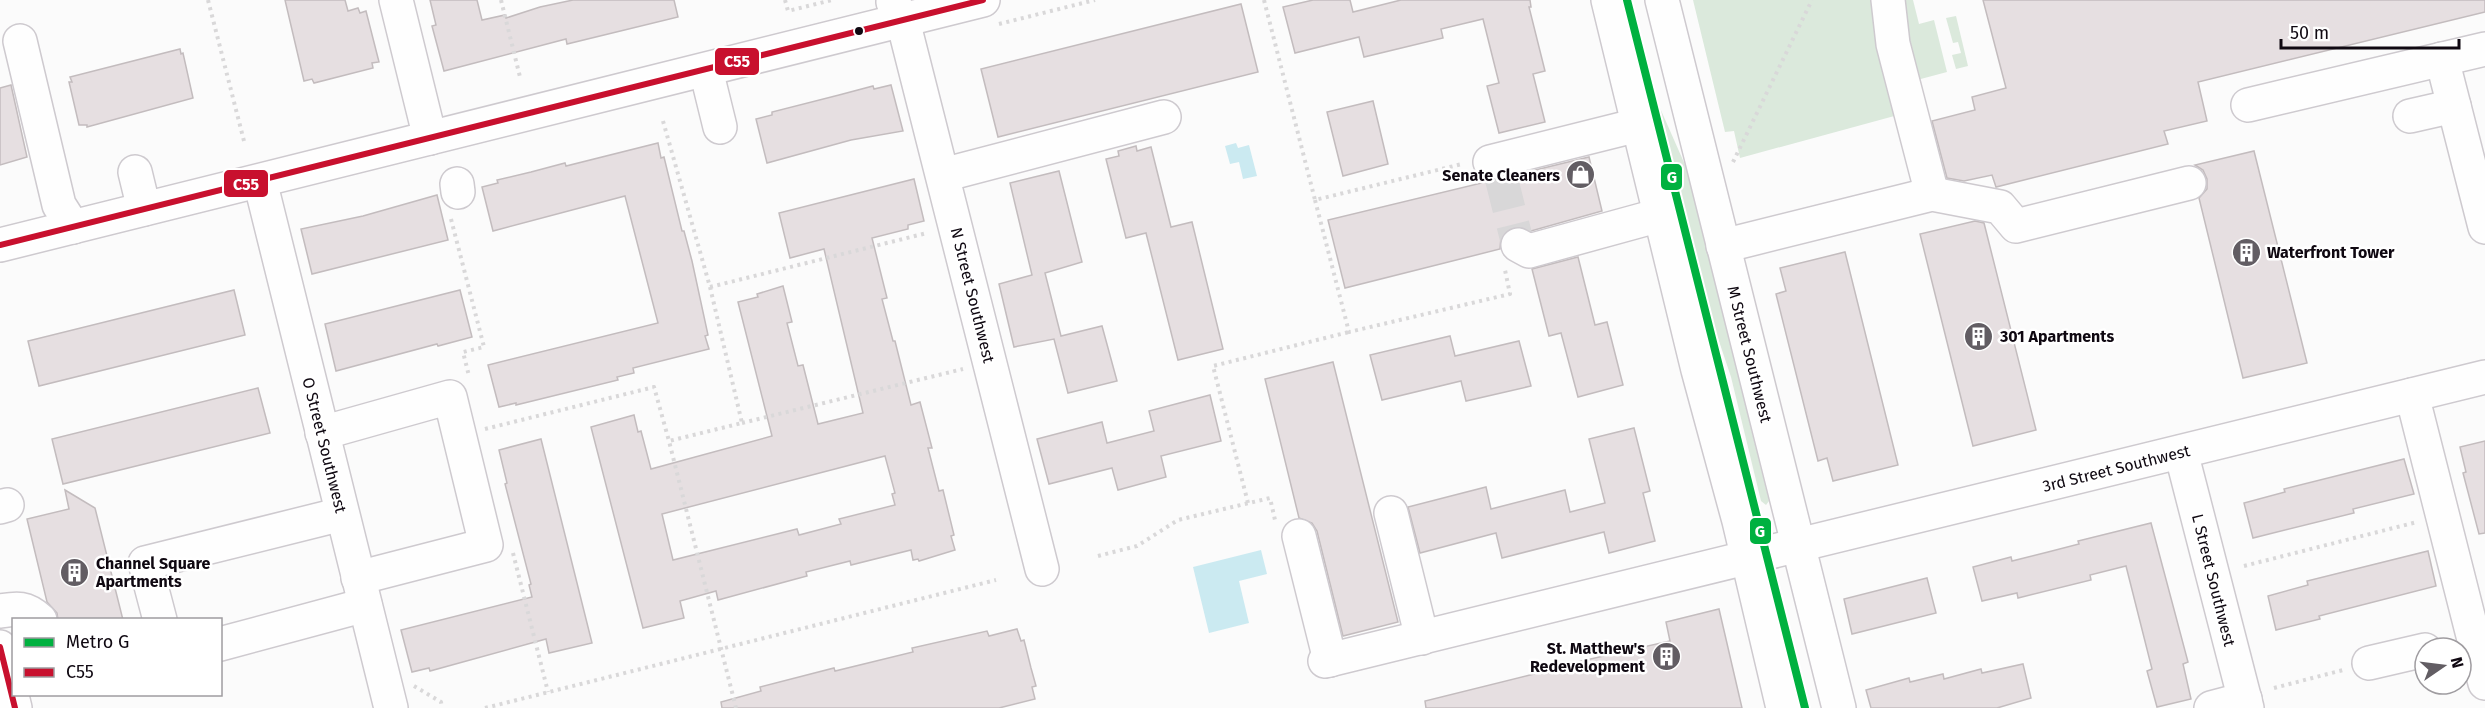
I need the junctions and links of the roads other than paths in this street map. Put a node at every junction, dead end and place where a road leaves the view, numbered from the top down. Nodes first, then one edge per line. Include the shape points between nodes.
1 (396, 0) edge
2 (1608, 0) edge
3 (1662, 0) edge
4 (1888, 0) edge
5 (900, 7) edge
6 (985, 13) edge
7 (20, 41) dead end
8 (2485, 49) edge
9 (2442, 59) junction
10 (706, 70) junction
11 (2248, 105) dead end
12 (2454, 106) junction
13 (2410, 116) dead end
14 (1164, 117) dead end
15 (1638, 125) junction
16 (720, 127) dead end
17 (430, 138) junction
18 (1490, 165) road end
19 (135, 172) dead end
20 (943, 175) junction
21 (260, 181) junction
22 (2189, 183) dead end
23 (1932, 194) junction
24 (144, 209) junction
25 (1660, 215) junction
26 (73, 227) junction
27 (2485, 227) edge
28 (0, 245) edge
29 (1723, 246) junction
30 (1517, 255) road end
31 (2485, 377) edge
32 (2412, 395) junction
33 (322, 432) junction
34 (2181, 452) junction
35 (1390, 513) dead end
36 (342, 514) junction
37 (1299, 536) dead end
38 (1799, 547) junction
39 (1748, 560) junction
40 (1042, 568) dead end
41 (361, 591) junction
42 (0, 612) edge
43 (38, 618) edge
44 (159, 618) edge
45 (1422, 638) junction
46 (2474, 638) joint
47 (222, 643) edge
48 (0, 647) edge
49 (2413, 653) edge
50 (2370, 663) road end
51 (2485, 683) edge
52 (12, 689) edge
53 (401, 696) edge
54 (2255, 698) edge
55 (1783, 708) edge
56 (1839, 708) edge
57 (2211, 708) edge

1 - 17 street
2 - 15 street
3 - 29 street, M Street Southwest
4 - 23 street via 1893,44
5 - 6 street
5 - 10 street
5 - 20 street, N Street Southwest
7 - 26 street via 59,205
8 - 9 street
9 - 11 street
9 - 12 street
10 - 16 street
10 - 17 street
12 - 13 street
12 - 27 street
14 - 20 street
15 - 18 street
15 - 25 street
17 - 21 street
19 - 24 street
20 - 40 street, N Street Southwest
21 - 24 street
21 - 33 street, O Street Southwest
22 - 23 street via 2016,226 2000,207
23 - 29 street
24 - 26 street
25 - 30 street
25 - 39 street
26 - 28 street
29 - 38 street, M Street Southwest
31 - 32 street, 3rd Street Southwest
32 - 34 street, 3rd Street Southwest
32 - 46 street
33 - 36 street, O Street Southwest
33 - 41 street via 450,397 470,476 486,545
34 - 38 street, 3rd Street Southwest
34 - 54 street, L Street Southwest
35 - 45 street
36 - 41 street, O Street Southwest
36 - 44 street via 145,563
37 - 45 street, 3rd Street Southwest via 1328,661
38 - 39 street, 3rd Street Southwest
38 - 56 street, M Street Southwest
39 - 45 street, 3rd Street Southwest
39 - 55 street
41 - 47 street
41 - 53 street, O Street Southwest
42 - 43 street via 19,607
46 - 51 street
48 - 52 street
49 - 50 street
54 - 57 street

